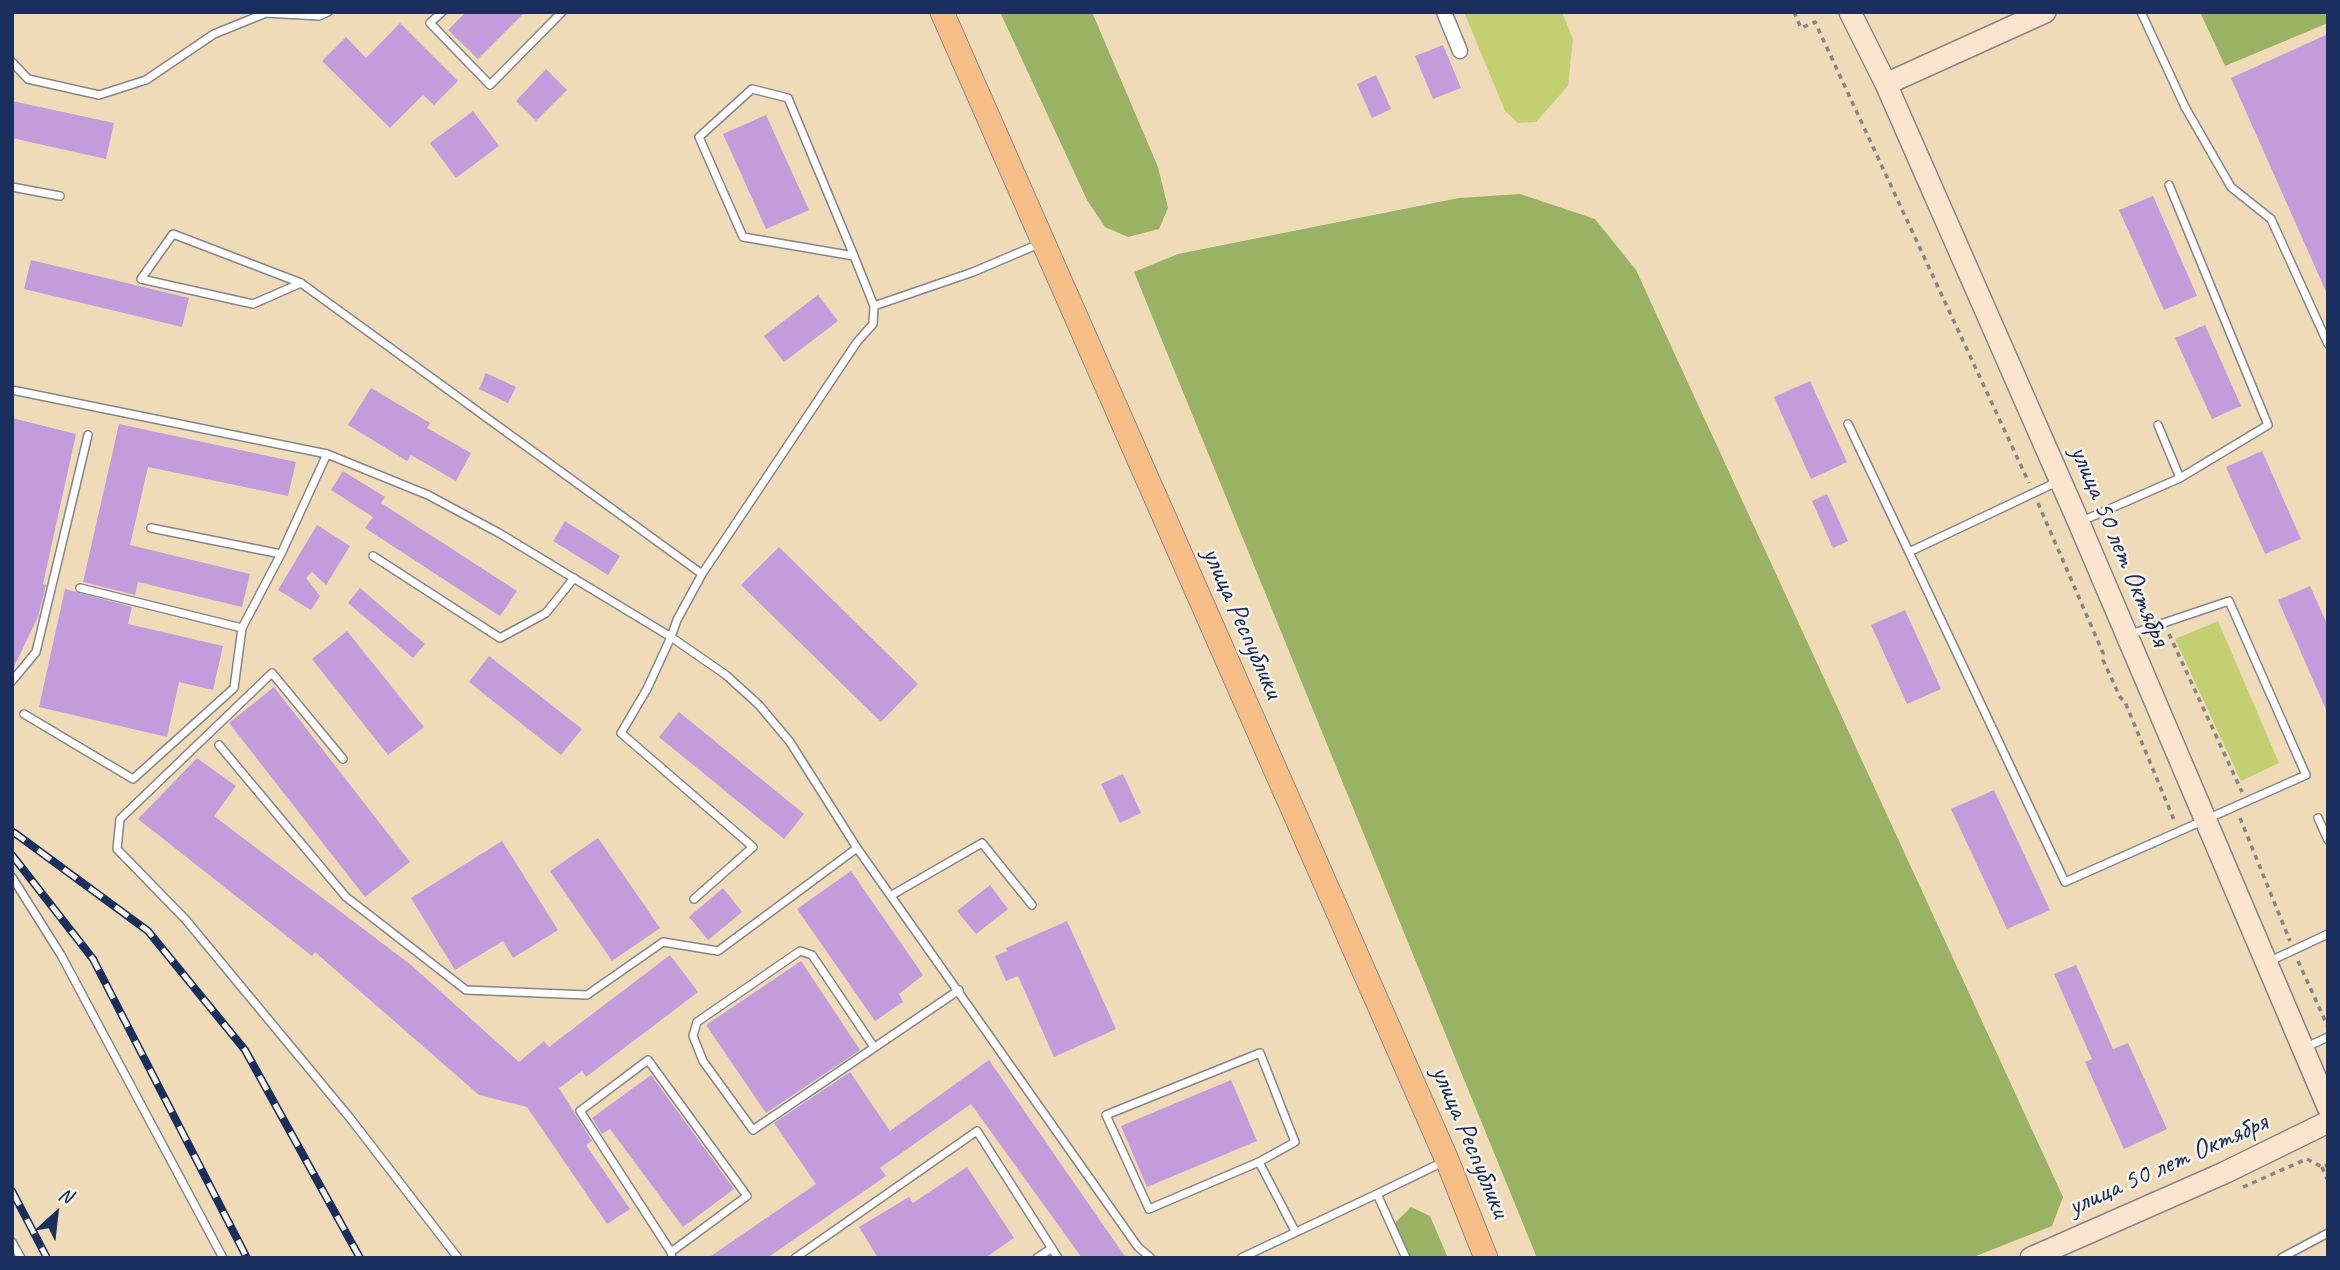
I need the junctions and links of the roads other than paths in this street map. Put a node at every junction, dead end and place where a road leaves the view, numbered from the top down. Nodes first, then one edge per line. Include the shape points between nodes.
1 (328, 12) edge
2 (442, 12) edge
3 (562, 12) edge
4 (942, 12) edge
5 (1444, 12) edge
6 (1850, 12) edge
7 (2045, 12) edge
8 (2141, 12) edge
9 (1461, 51) dead end
10 (12, 62) edge
11 (1886, 84) junction
12 (2169, 185) dead end
13 (12, 187) edge
14 (60, 196) dead end
15 (1042, 242) junction
16 (854, 256) junction
17 (301, 284) junction
18 (874, 306) junction
19 (2328, 344) edge
20 (12, 390) edge
21 (1848, 424) dead end
22 (2158, 425) dead end
23 (88, 435) dead end
24 (327, 454) junction
25 (2180, 478) junction
26 (2060, 480) junction
27 (2079, 523) junction
28 (151, 528) dead end
29 (1909, 552) junction
30 (281, 554) junction
31 (373, 556) dead end
32 (702, 574) junction
33 (574, 578) junction
34 (80, 588) dead end
35 (242, 628) junction
36 (2127, 635) junction
37 (671, 637) junction
38 (12, 681) edge
39 (24, 714) dead end
40 (219, 745) dead end
41 (343, 759) dead end
42 (2318, 818) dead end
43 (2206, 819) junction
44 (2328, 841) edge
45 (857, 848) junction
46 (12, 877) edge
47 (892, 895) junction
48 (694, 899) dead end
49 (1032, 905) dead end
50 (2328, 934) edge
51 (2268, 963) junction
52 (958, 990) junction
53 (2328, 1037) edge
54 (874, 1047) junction
55 (2303, 1048) junction
56 (2328, 1107) edge
57 (2328, 1122) edge
58 (1447, 1160) junction
59 (1259, 1162) junction
60 (1377, 1194) junction
61 (1295, 1231) junction
62 (2328, 1233) edge
63 (12, 1242) edge
64 (1052, 1248) junction
65 (671, 1255) edge
66 (21, 1258) edge
67 (223, 1258) edge
68 (458, 1258) edge
69 (795, 1258) edge
70 (1037, 1258) edge
71 (1058, 1258) edge
72 (1151, 1258) edge
73 (1241, 1258) edge
74 (1406, 1258) edge
75 (1486, 1258) edge
76 (2031, 1258) edge
77 (2281, 1258) edge

1 - 10 lane via 319,16 266,13 214,34 146,80 99,94 28,79
2 - 3 lane via 430,23 490,85
4 - 15 main road, улица Республики
5 - 9 street
6 - 11 main road, улица 50 лет Октября
7 - 11 main road
8 - 19 lane via 2185,107 2231,187 2271,219
11 - 26 main road, улица 50 лет Октября
12 - 25 lane via 2268,425
13 - 14 lane
15 - 18 lane
15 - 58 main road, улица Республики
16 - 16 lane via 788,98 752,89 699,136 743,237
16 - 18 lane
17 - 17 lane via 173,233 141,279 253,304
17 - 32 lane
18 - 32 lane via 873,324
20 - 24 lane
21 - 29 lane
22 - 25 lane
23 - 38 lane via 36,652
24 - 30 lane
24 - 33 lane via 428,495
25 - 27 lane
26 - 27 main road, улица 50 лет Октября
26 - 29 lane
27 - 36 main road, улица 50 лет Октября
28 - 30 lane
29 - 43 lane via 2065,882
30 - 35 lane
31 - 33 lane via 500,638 546,613
32 - 37 lane
33 - 37 lane
34 - 35 lane
35 - 39 lane via 234,688 133,779
36 - 43 main road, улица 50 лет Октября
36 - 43 lane via 2229,601 2306,775
37 - 45 lane via 726,675 759,705 789,742
37 - 48 lane via 621,733 753,847
40 - 45 lane via 346,897 466,990 587,995 663,942 718,951
41 - 68 lane via 272,673 120,819 117,849 186,920 350,1118
42 - 44 lane
43 - 51 main road, улица 50 лет Октября
45 - 47 lane
46 - 67 lane via 61,955
47 - 49 lane via 982,844
47 - 52 lane
50 - 51 lane
51 - 55 main road, улица 50 лет Октября
52 - 54 lane
52 - 72 lane via 1138,1247
53 - 55 lane
54 - 54 lane via 812,955 800,950 697,1022 693,1036 703,1061 753,1130
55 - 56 main road, улица 50 лет Октября
57 - 76 main road, улица 50 лет Октября
58 - 60 lane
58 - 75 main road, улица Республики
59 - 59 lane via 1296,1142 1260,1053 1106,1115 1149,1209
59 - 61 lane
60 - 61 lane
60 - 74 lane
61 - 73 lane
62 - 77 lane
63 - 66 lane
64 - 69 lane via 977,1131
64 - 70 lane
64 - 71 lane
65 - 65 lane via 580,1111 648,1060 747,1196

